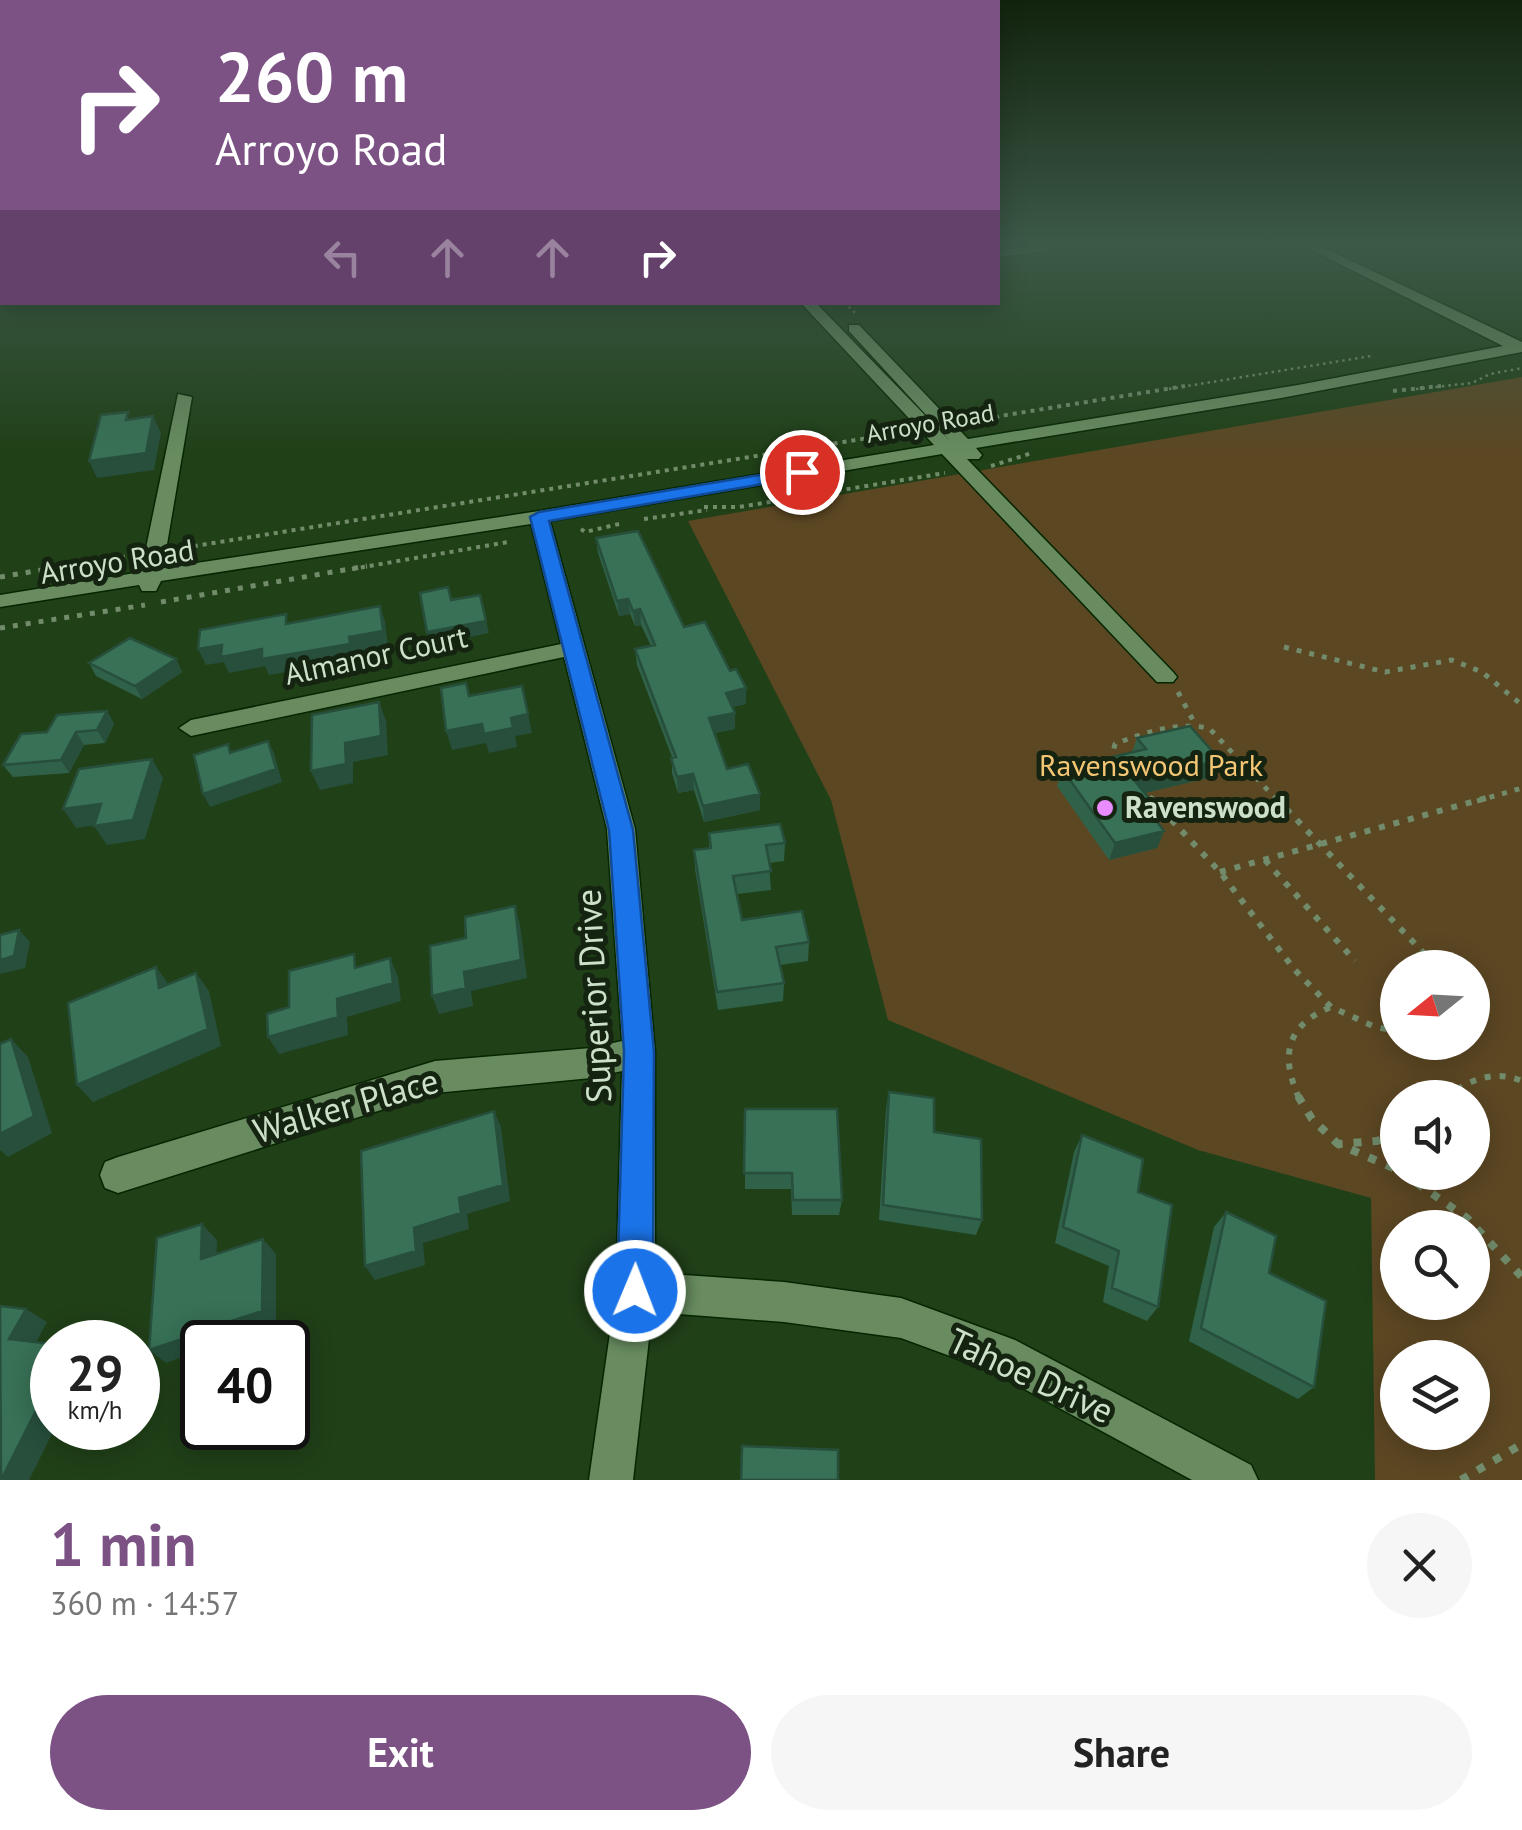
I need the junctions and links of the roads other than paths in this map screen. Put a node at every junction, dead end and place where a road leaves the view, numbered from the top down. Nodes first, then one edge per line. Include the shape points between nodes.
1 (820, 316) edge
2 (843, 316) edge
3 (1456, 316) edge
4 (1520, 347) edge
5 (184, 397) dead end
6 (960, 440) junction
7 (539, 517) junction
8 (150, 581) junction
9 (0, 601) edge
10 (0, 612) edge
11 (575, 648) junction
12 (1174, 674) road end
13 (191, 728) dead end
14 (639, 1052) junction
15 (118, 1175) dead end
16 (635, 1291) junction
17 (611, 1480) edge
18 (1236, 1480) edge

1 - 6 street via 930,434
2 - 6 street
3 - 4 street
4 - 6 street, Arroyo Road via 1121,424
5 - 8 street
6 - 7 street, Arroyo Road
6 - 12 street via 976,468
7 - 8 street, Arroyo Road via 496,532
7 - 11 street, Superior Drive
8 - 9 street, Arroyo Road
8 - 10 street, Arroyo Road
11 - 13 street, Almanor Court
11 - 14 street, Superior Drive via 621,830
14 - 15 street, Walker Place via 591,1063 435,1077
14 - 16 street, Superior Drive
16 - 17 street, Superior Drive
16 - 18 street, Tahoe Drive via 900,1318 1001,1354

